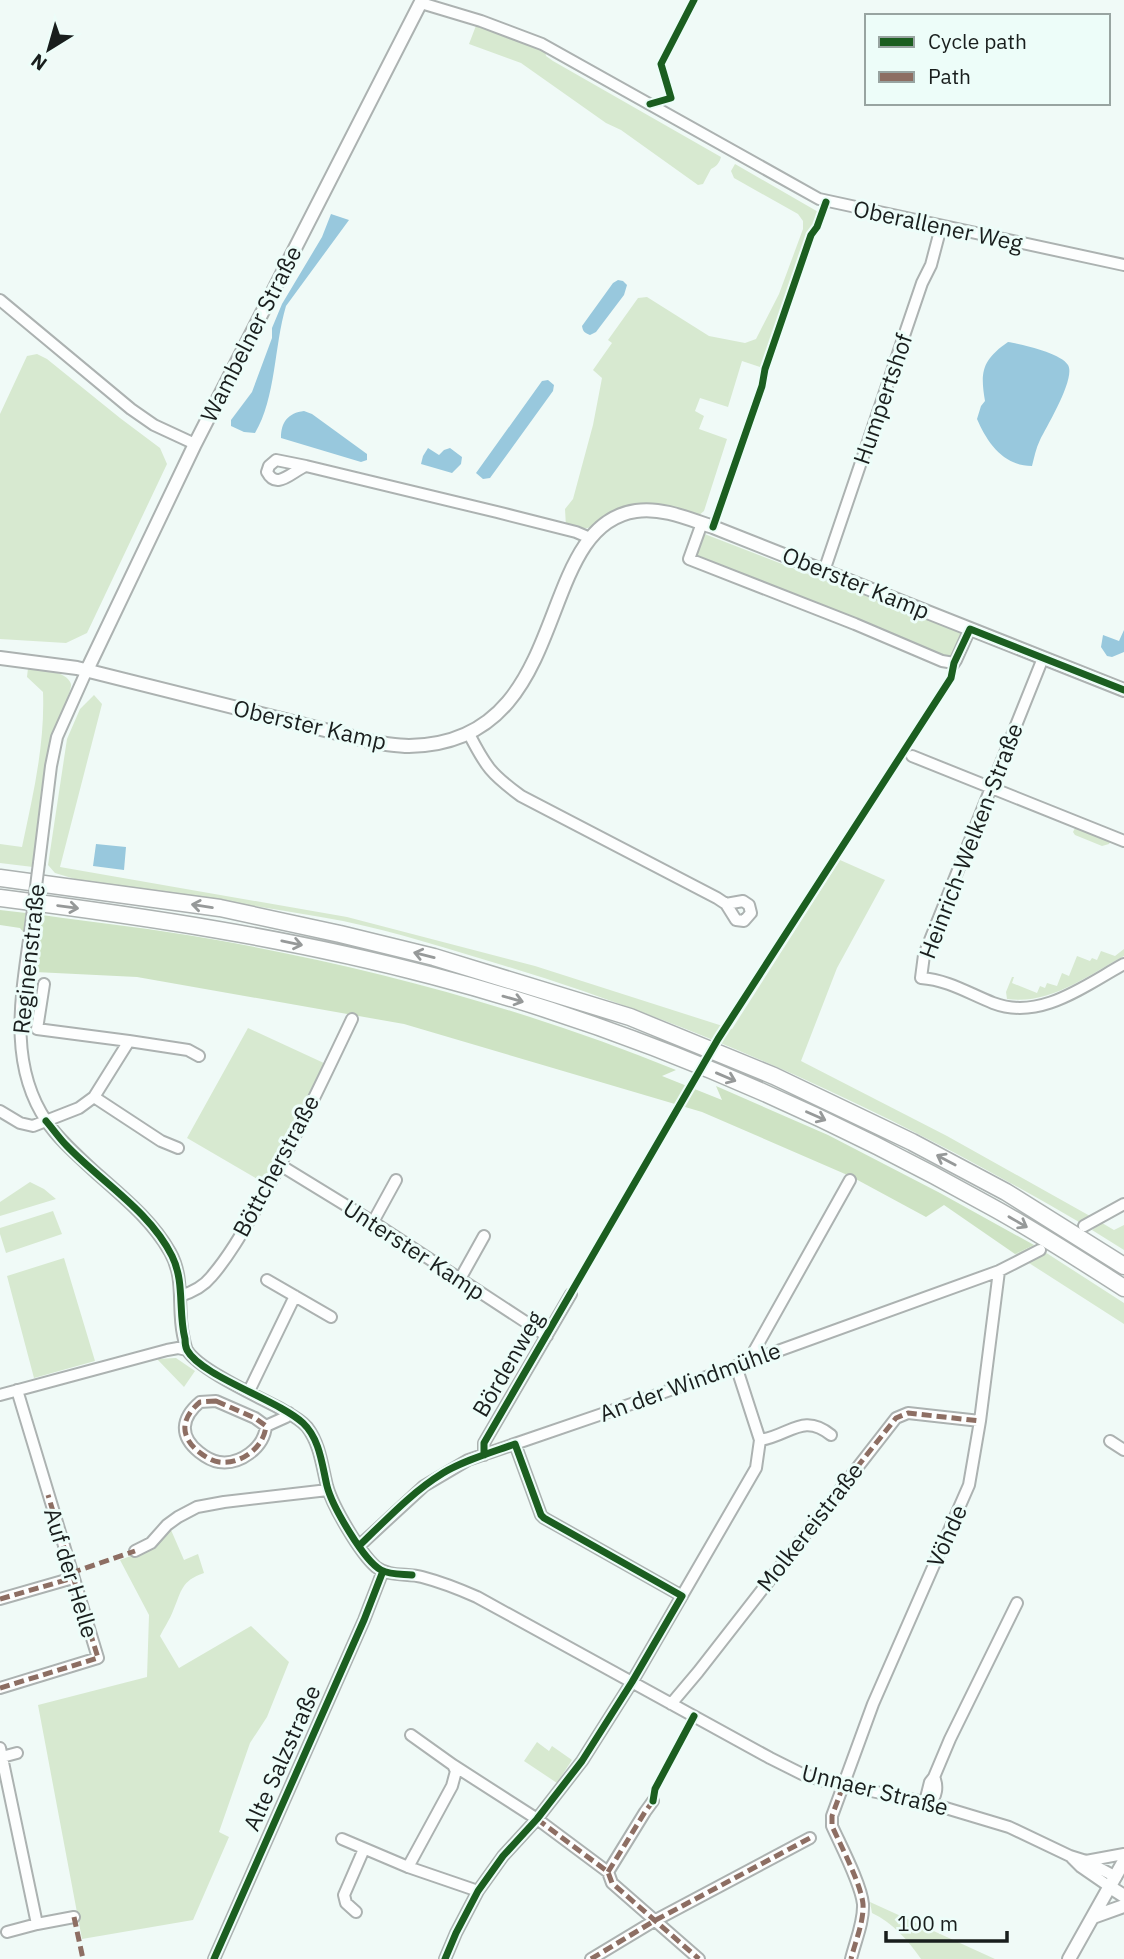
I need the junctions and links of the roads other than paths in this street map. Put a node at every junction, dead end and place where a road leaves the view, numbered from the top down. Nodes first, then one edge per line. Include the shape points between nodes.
1 (421, 1) edge
2 (941, 227) junction
3 (1124, 265) edge
4 (0, 300) edge
5 (195, 444) junction
6 (306, 466) dead end
7 (702, 523) junction
8 (590, 538) junction
9 (824, 571) junction
10 (970, 629) junction
11 (0, 658) edge
12 (1043, 658) junction
13 (87, 670) junction
14 (1124, 690) edge
15 (469, 734) junction
16 (912, 756) dead end
17 (991, 788) junction
18 (1124, 841) edge
19 (0, 878) edge
20 (0, 898) edge
21 (726, 904) dead end
22 (1124, 964) edge
23 (44, 984) dead end
24 (352, 1019) dead end
25 (129, 1041) junction
26 (199, 1056) dead end
27 (94, 1097) junction
28 (0, 1111) edge
29 (46, 1121) junction
30 (178, 1148) dead end
31 (280, 1165) junction
32 (396, 1180) dead end
33 (850, 1180) dead end
34 (1124, 1204) edge
35 (373, 1222) junction
36 (1084, 1226) dead end
37 (484, 1236) dead end
38 (1040, 1250) dead end
39 (1124, 1266) edge
40 (999, 1271) junction
41 (460, 1279) junction
42 (267, 1280) dead end
43 (1124, 1288) edge
44 (571, 1294) dead end
45 (180, 1296) junction
46 (295, 1296) junction
47 (331, 1317) dead end
48 (547, 1336) junction
49 (187, 1350) junction
50 (748, 1362) junction
51 (736, 1366) junction
52 (17, 1390) junction
53 (249, 1391) junction
54 (0, 1395) edge
55 (289, 1413) junction
56 (980, 1421) junction
57 (266, 1426) junction
58 (831, 1435) dead end
59 (760, 1440) junction
60 (1110, 1441) dead end
61 (515, 1444) junction
62 (1124, 1450) edge
63 (484, 1455) junction
64 (328, 1490) junction
65 (359, 1546) junction
66 (135, 1551) dead end
67 (383, 1571) junction
68 (73, 1578) junction
69 (682, 1596) junction
70 (0, 1599) edge
71 (1017, 1603) dead end
72 (632, 1682) junction
73 (0, 1688) edge
74 (671, 1704) junction
75 (411, 1735) dead end
76 (1, 1753) edge
77 (16, 1753) dead end
78 (453, 1765) junction
79 (843, 1786) junction
80 (653, 1801) dead end
81 (929, 1803) junction
82 (537, 1819) junction
83 (810, 1838) dead end
84 (342, 1839) dead end
85 (364, 1849) junction
86 (1124, 1854) edge
87 (1070, 1856) junction
88 (1086, 1861) junction
89 (1124, 1861) edge
90 (408, 1867) junction
91 (608, 1871) junction
92 (1117, 1882) edge
93 (478, 1891) junction
94 (1124, 1896) edge
95 (1124, 1906) edge
96 (356, 1912) dead end
97 (74, 1917) dead end
98 (1093, 1917) junction
99 (654, 1921) junction
100 (37, 1924) junction
101 (7, 1931) dead end
102 (214, 1959) edge
103 (445, 1959) edge
104 (592, 1959) edge
105 (699, 1959) edge
106 (851, 1959) edge
107 (1069, 1959) edge

1 - 2 street, Oberallener Weg via 542,44 819,199
1 - 5 main road, Wambelner Straße
2 - 3 street, Oberallener Weg
2 - 9 street, Humpertshof
4 - 5 street via 131,409
5 - 13 main road, Wambelner Straße
6 - 8 street
7 - 8 main road, Oberster Kamp via 663,512 637,511 614,518
7 - 9 main road, Oberster Kamp
7 - 10 street, Oberster Kamp via 689,559 942,661 954,663
8 - 15 main road, Oberster Kamp via 518,690 500,712
9 - 10 main road, Oberster Kamp
10 - 12 main road, Oberster Kamp
11 - 13 main road, Oberster Kamp
12 - 14 main road, Oberster Kamp
12 - 17 street, Heinrich-Welken-Straße
13 - 15 main road, Oberster Kamp via 377,743 428,745
13 - 29 street, Reginenstraße, bridge via 57,737 51,766 20,1012 22,1057 29,1086
15 - 21 street via 495,777 521,796
16 - 17 street
17 - 18 street
17 - 22 street, Heinrich-Welken-Straße via 924,955 921,978 939,980 999,1005 1037,1008
39 -> 19 highway via 1006,1192 912,1142 774,1076 629,1017 434,957 340,934 220,908
20 -> 43 highway via 259,936 434,976 540,1007 705,1067 835,1125 992,1207
23 - 25 street via 37,1029
24 - 31 street, Böttcherstraße
25 - 26 street via 188,1050
25 - 27 street
27 - 29 street
27 - 30 street
28 - 29 street via 26,1125
29 - 45 street, Reginenstraße via 161,1238 176,1266
31 - 35 street, Unterster Kamp
31 - 45 street, Böttcherstraße via 218,1268 200,1288
32 - 35 street
33 - 50 street
34 - 36 street
35 - 41 street, Unterster Kamp
37 - 41 street
38 - 40 street, An der Windmühle
40 - 50 street, An der Windmühle
40 - 56 street, Vöhde
41 - 48 street, Unterster Kamp
42 - 46 street
44 - 48 street, Bördenweg
45 - 49 street, Reginenstraße
46 - 47 street
46 - 53 street
48 - 63 street, Bördenweg via 484,1443
49 - 52 street via 167,1350
49 - 53 street
50 - 51 street, An der Windmühle
51 - 59 street
51 - 61 street, An der Windmühle
52 - 54 street
52 - 68 street, Auf der Helle
53 - 55 street
55 - 57 street
55 - 64 street via 313,1437
56 - 74 street, Molkereistraße via 908,1413 896,1418
56 - 79 street, Vöhde via 964,1498 873,1704
57 - 57 street via 216,1401 196,1405 184,1427 194,1448 220,1462 256,1449
58 - 59 street via 809,1424
59 - 69 street via 756,1468
60 - 62 street
61 - 63 street, An der Windmühle
61 - 69 street via 544,1518
63 - 65 street, An der Windmühle via 424,1486
64 - 65 street
64 - 66 street via 197,1507
65 - 67 street
67 - 72 street, Unnaer Straße via 419,1576 477,1597
67 - 102 street, Alte Salzstraße
68 - 70 street
68 - 73 street, Auf der Helle via 97,1657
69 - 72 street
71 - 81 street via 950,1739 934,1777 934,1799
72 - 74 street, Unnaer Straße
72 - 82 street via 582,1761
74 - 79 street, Unnaer Straße via 789,1768
75 - 78 street
76 - 77 street
76 - 100 street
78 - 82 street
78 - 90 street via 452,1786
79 - 81 street, Unnaer Straße
79 - 106 street, Vöhde via 832,1826 863,1906
80 - 91 street
81 - 87 street, Unnaer Straße via 1009,1827
82 - 91 street
82 - 93 street via 502,1856
83 - 99 street
84 - 85 street
85 - 90 street
85 - 96 street via 344,1895
86 - 88 street, Unnaer Straße
87 - 88 street, Unnaer Straße
87 - 92 street, Unnaer Straße via 1081,1867
88 - 92 street, Unnaer Straße
89 - 92 main road
90 - 93 street
91 - 99 street via 612,1883
92 - 94 main road, Unnaer Straße
92 - 98 main road
93 - 103 street
95 - 98 main road
97 - 100 street
98 - 107 main road
99 - 104 street
99 - 105 street
100 - 101 street

